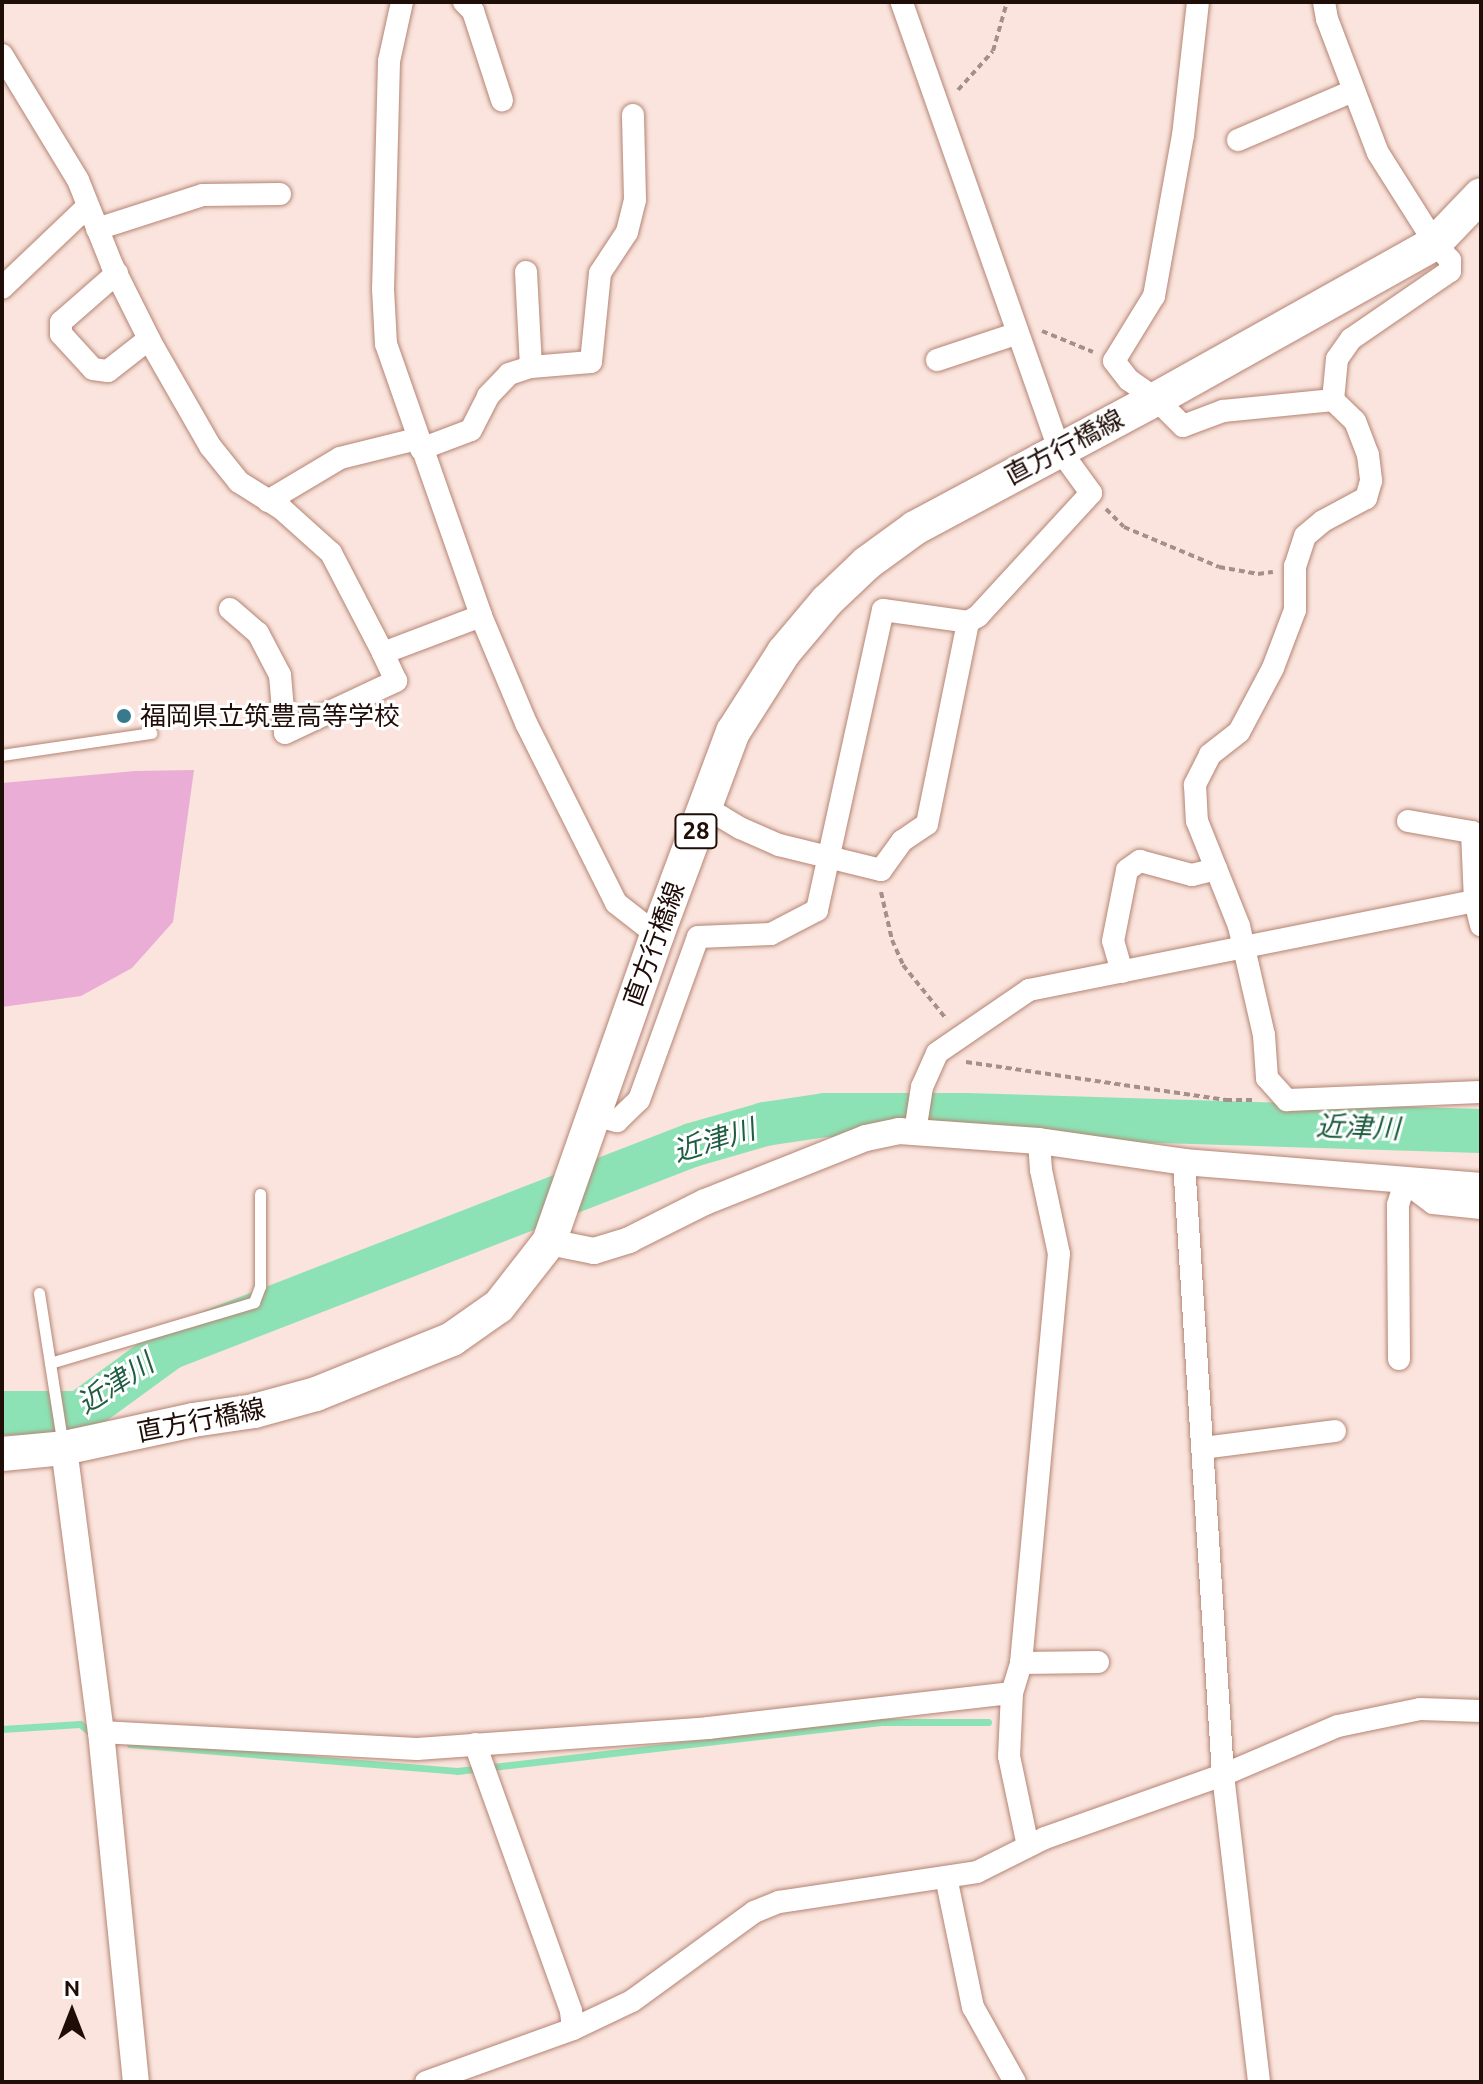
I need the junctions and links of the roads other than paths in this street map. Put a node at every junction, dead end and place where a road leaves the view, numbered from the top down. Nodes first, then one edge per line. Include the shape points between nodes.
1 (402, 2) edge
2 (464, 2) edge
3 (902, 2) edge
4 (1198, 2) edge
5 (1324, 2) edge
6 (2, 55) edge
7 (1353, 91) junction
8 (502, 100) dead end
9 (633, 115) dead end
10 (1238, 140) dead end
11 (280, 194) dead end
12 (1481, 195) edge
13 (87, 207) junction
14 (97, 229) junction
15 (1435, 243) junction
16 (526, 272) dead end
17 (117, 273) junction
18 (2, 288) edge
19 (1016, 326) junction
20 (149, 339) junction
21 (937, 360) dead end
22 (531, 367) junction
23 (1156, 399) junction
24 (1333, 400) junction
25 (419, 444) junction
26 (1059, 449) junction
27 (268, 501) junction
28 (230, 609) dead end
29 (481, 616) junction
30 (968, 622) junction
31 (383, 653) junction
32 (151, 733) dead end
33 (2, 755) edge
34 (705, 807) junction
35 (1408, 821) dead end
36 (827, 858) junction
37 (1216, 869) junction
38 (1475, 901) junction
39 (1481, 925) edge
40 (657, 935) junction
41 (1244, 949) junction
42 (1122, 972) junction
43 (1481, 1092) edge
44 (594, 1115) junction
45 (915, 1132) junction
46 (1039, 1141) junction
47 (1184, 1162) junction
48 (1405, 1182) junction
49 (1481, 1186) edge
50 (260, 1194) dead end
51 (1481, 1208) edge
52 (549, 1242) junction
53 (39, 1293) dead end
54 (1399, 1359) dead end
55 (50, 1363) junction
56 (1335, 1431) dead end
57 (64, 1447) junction
58 (1203, 1448) junction
59 (2, 1454) edge
60 (1098, 1662) dead end
61 (1021, 1663) junction
62 (1012, 1693) junction
63 (1481, 1711) edge
64 (101, 1732) junction
65 (475, 1744) junction
66 (1223, 1775) junction
67 (1028, 1846) junction
68 (946, 1877) junction
69 (573, 2029) junction
70 (136, 2082) edge
71 (426, 2082) edge
72 (1015, 2082) edge
73 (1259, 2082) edge

1 - 25 street via 389,61 383,289 386,344
2 - 8 street via 473,11
3 - 19 street
4 - 23 street via 1183,135 1154,296 1114,361 1129,380
5 - 7 street
6 - 13 street via 78,180
7 - 10 street
7 - 15 street via 1378,153
9 - 22 street via 635,199 627,232 600,273 591,362
11 - 14 street via 203,195
12 - 15 main road, 直方行橋線 / 28
13 - 14 street
13 - 18 street
14 - 17 street
15 - 23 main road, 直方行橋線 / 28
15 - 24 street via 1450,260 1450,271 1351,339 1337,359
16 - 22 street
17 - 20 street
17 - 20 street via 61,322 61,334 93,369 108,371
19 - 21 street
19 - 26 street
20 - 27 street via 210,446 239,482
22 - 25 street via 509,374 488,396 471,430
23 - 24 street via 1183,426 1223,411
23 - 26 main road, 直方行橋線 / 28
24 - 37 street via 1355,421 1371,481 1366,498 1305,536 1295,566 1295,610 1273,668 1239,732 1210,755 1195,785 1197,821
25 - 27 street via 340,458
25 - 29 street
26 - 30 street via 1091,493
26 - 34 main road, 直方行橋線 / 28 via 915,528 827,601 784,652 733,732
27 - 31 street via 331,553
28 - 31 street via 258,633 280,675 285,733 396,681
29 - 31 street
29 - 40 street via 526,723 616,903
30 - 36 street via 927,824 902,841 881,870
30 - 36 street via 883,610
32 - 33 lane
34 - 36 street via 766,839
34 - 40 main road, 直方行橋線 / 28
35 - 38 street via 1472,832
36 - 44 street via 817,910 771,934 698,937 639,1100 617,1121
37 - 41 street
37 - 42 street via 1192,875 1140,861 1127,870 1113,941
38 - 39 street
38 - 41 street
40 - 44 main road, 直方行橋線 / 28
41 - 42 street
41 - 43 street via 1264,1035 1267,1078 1287,1100
42 - 45 street via 1029,990 937,1053 922,1087
44 - 52 main road, 直方行橋線 / 28
45 - 46 street
45 - 52 street via 866,1138 594,1251
46 - 47 street
46 - 61 street via 1059,1254
47 - 48 street
47 - 58 street
48 - 49 street
48 - 51 street via 1433,1203
48 - 54 street via 1398,1205
50 - 55 lane via 260,1286 254,1302
52 - 57 main road, 直方行橋線 / 28 via 499,1306 452,1339 374,1373 254,1411
53 - 55 lane
55 - 57 lane
56 - 58 street
57 - 59 main road, 直方行橋線 / 28
57 - 64 street
58 - 66 street
60 - 61 street
61 - 62 street
62 - 65 street via 708,1728
62 - 67 street via 1009,1756
63 - 66 street via 1420,1709 1338,1726
64 - 65 street via 417,1749
64 - 70 street
65 - 69 street
66 - 67 street
66 - 73 street
67 - 68 street via 977,1872
68 - 69 street via 779,1902 754,1912 632,2001
68 - 72 street via 973,2007
69 - 71 street

